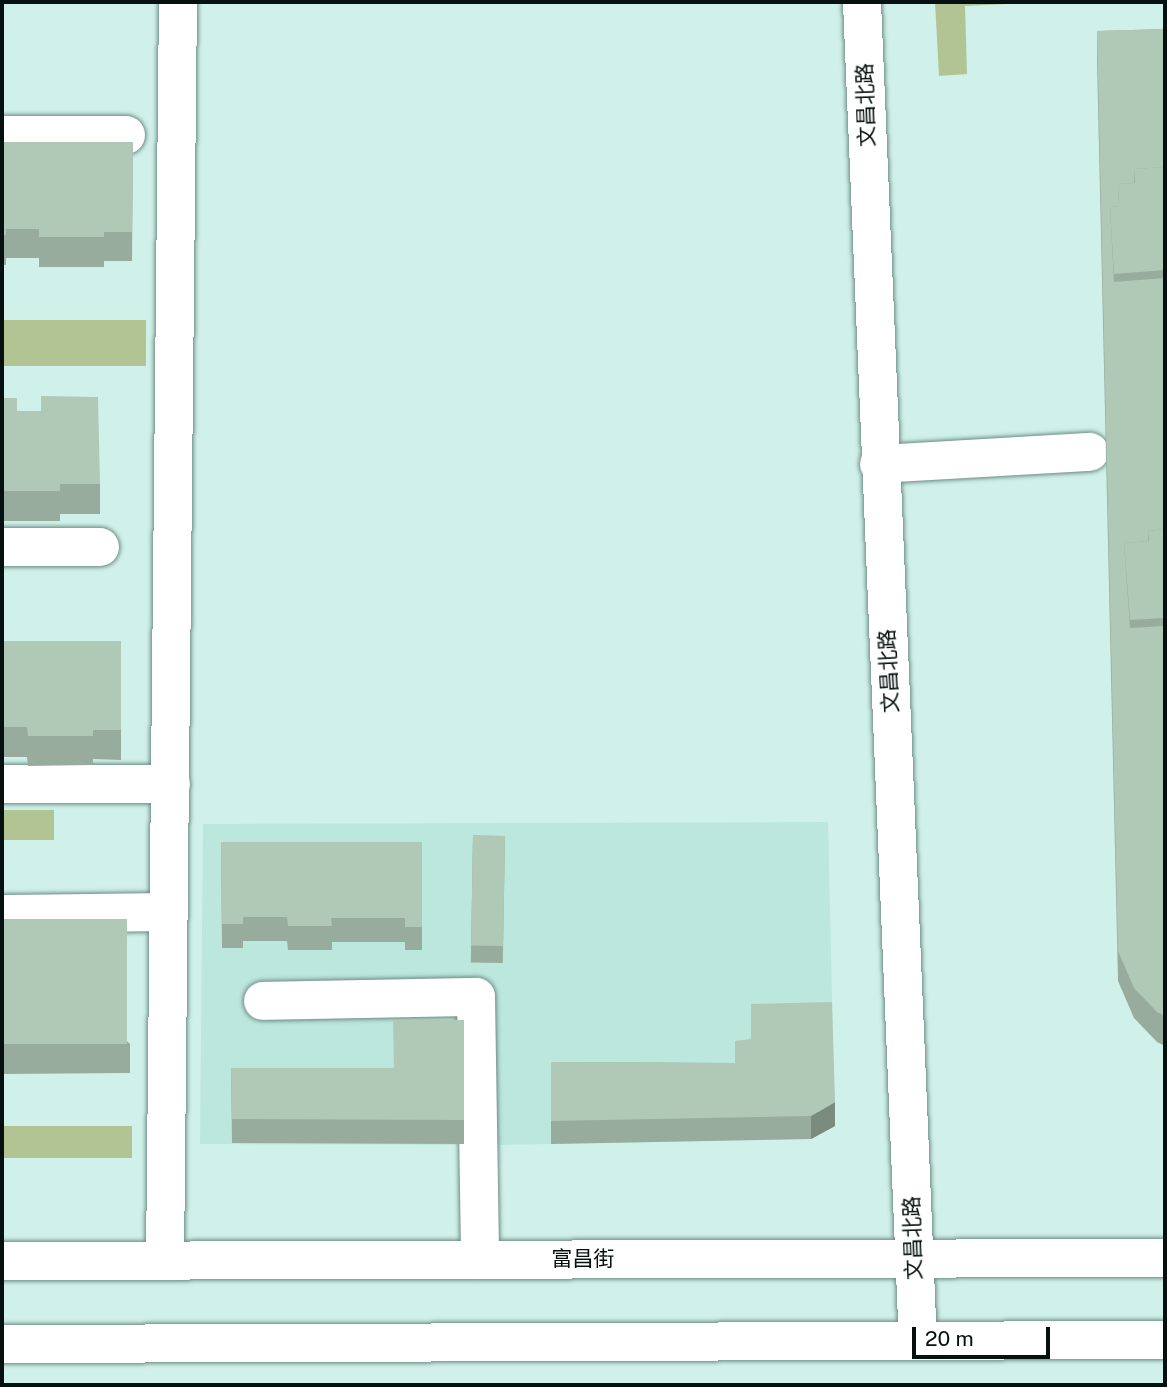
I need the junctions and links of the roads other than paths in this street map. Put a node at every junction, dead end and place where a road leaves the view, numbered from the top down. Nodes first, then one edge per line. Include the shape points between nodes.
1 (178, 2) edge
2 (862, 2) edge
3 (2, 135) edge
4 (126, 135) dead end
5 (1090, 452) dead end
6 (879, 464) junction
7 (2, 547) edge
8 (100, 547) dead end
9 (2, 784) edge
10 (171, 784) junction
11 (170, 912) junction
12 (2, 914) edge
13 (264, 1001) dead end
14 (1165, 1258) edge
15 (480, 1259) junction
16 (914, 1259) junction
17 (2, 1261) edge
18 (165, 1261) junction
19 (1165, 1340) edge
20 (918, 1341) junction
21 (2, 1343) edge

1 - 10 main road
2 - 6 main road, 文昌北路
3 - 4 main road
5 - 6 main road
6 - 16 main road, 文昌北路
7 - 8 main road
9 - 10 main road
10 - 11 main road
11 - 12 main road
11 - 18 main road
13 - 15 main road via 476,997
14 - 16 main road, 富昌街
15 - 16 main road, 富昌街
15 - 18 main road, 富昌街
16 - 20 main road, 文昌北路
17 - 18 main road, 富昌街
19 - 20 main road
20 - 21 main road

